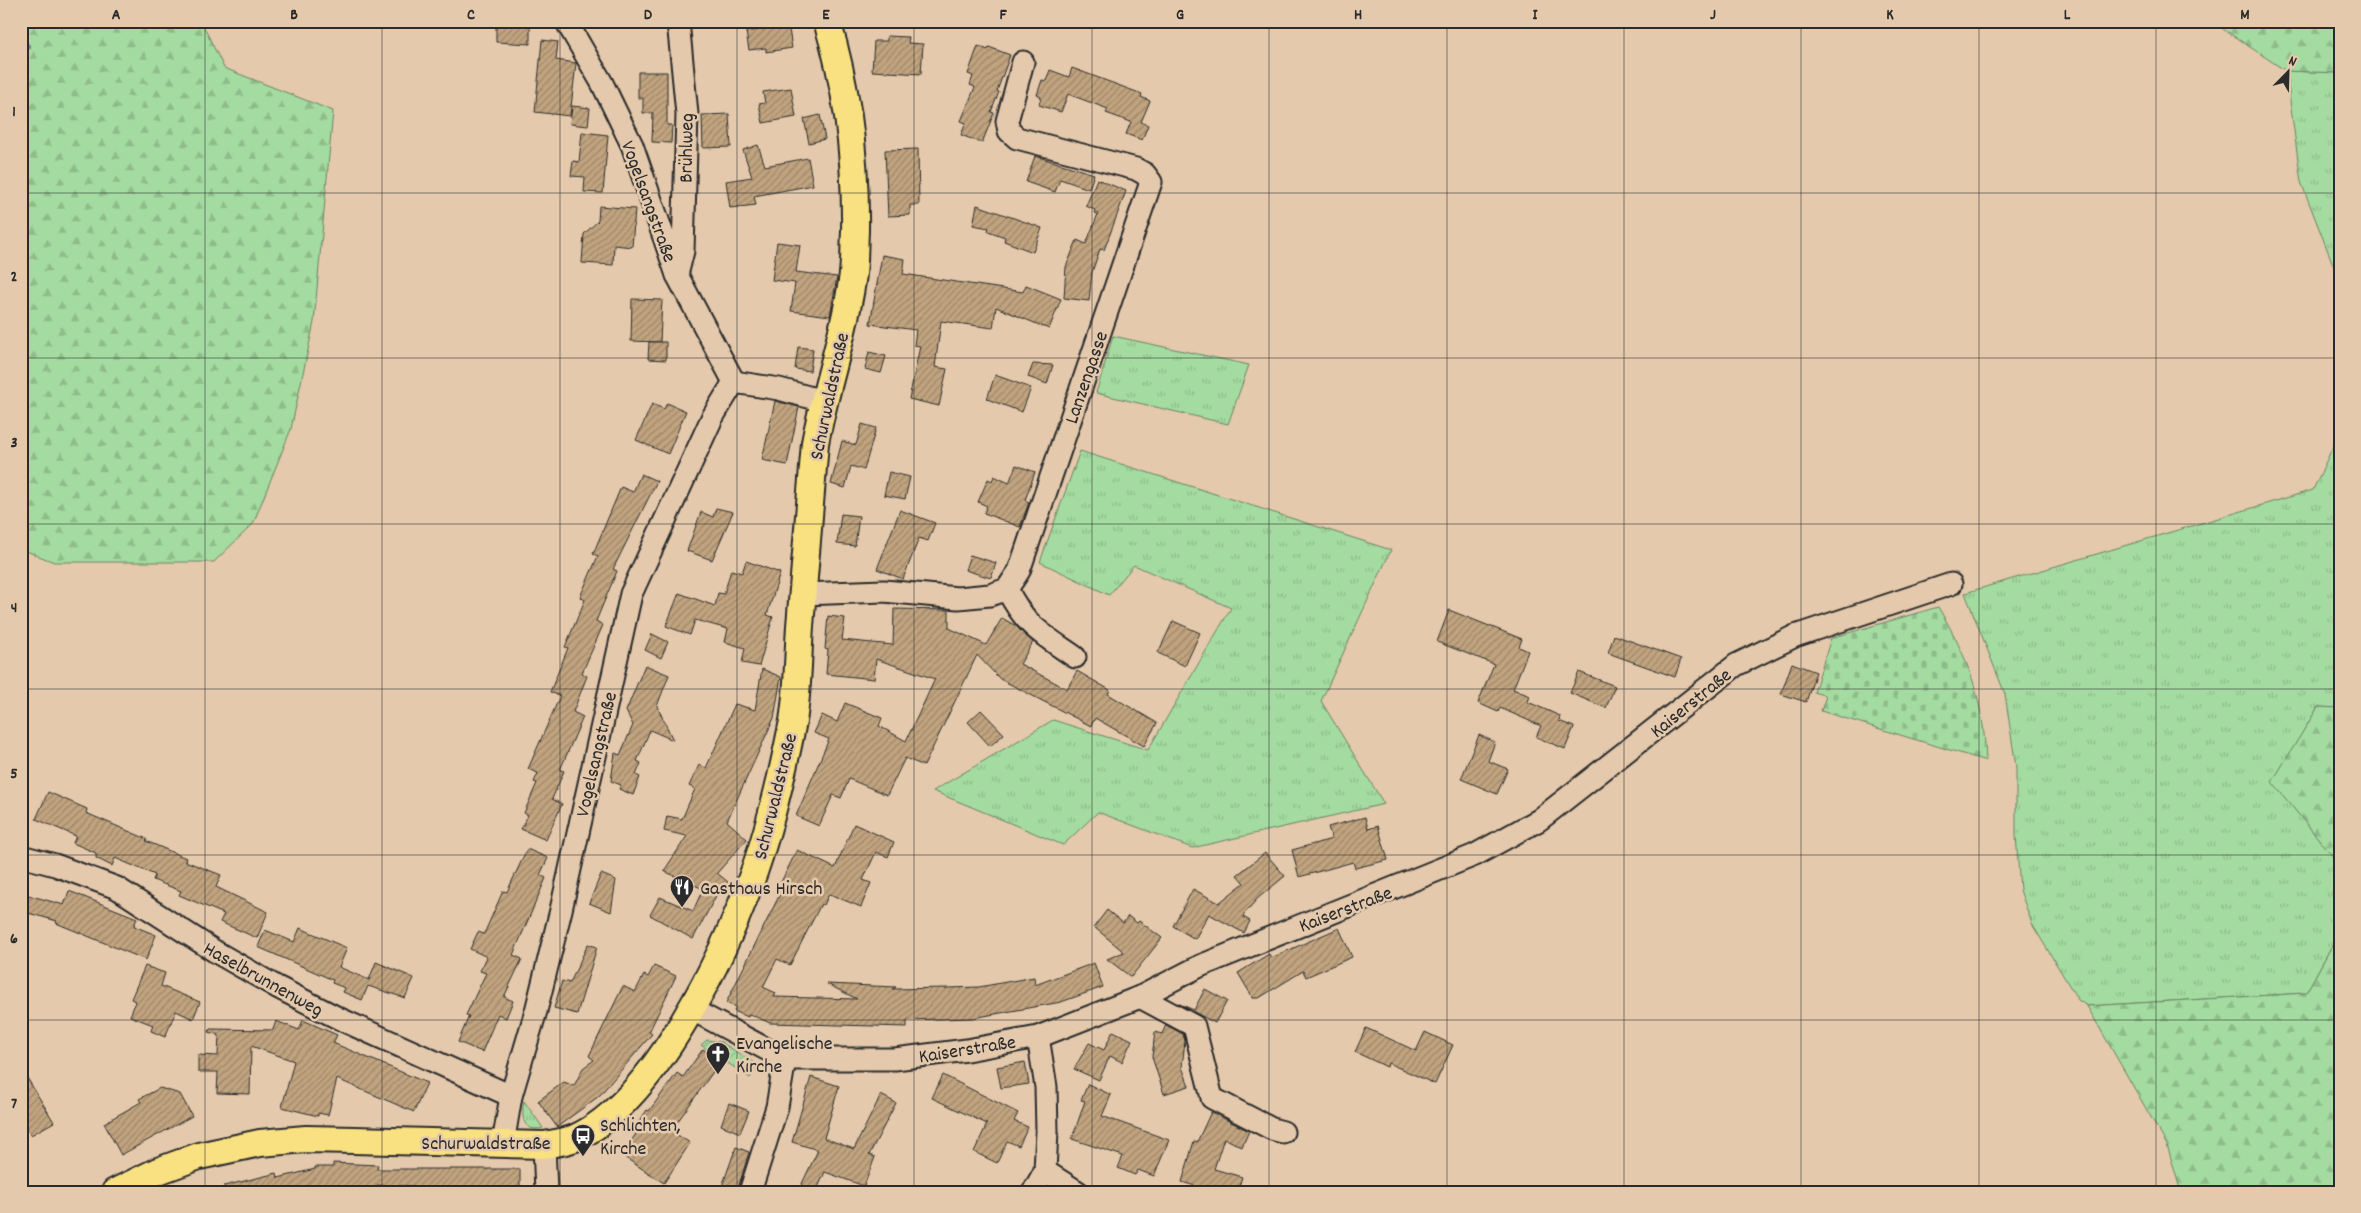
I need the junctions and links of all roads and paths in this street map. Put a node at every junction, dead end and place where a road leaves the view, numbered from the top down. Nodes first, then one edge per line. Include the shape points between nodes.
1 (566, 21) edge
2 (678, 21) edge
3 (827, 21) edge
4 (1023, 62) dead end
5 (677, 275) junction
6 (734, 382) junction
7 (823, 401) junction
8 (1951, 584) dead end
9 (1007, 588) junction
10 (803, 594) junction
11 (1074, 657) dead end
12 (21, 856) edge
13 (1140, 997) junction
14 (691, 1009) junction
15 (1038, 1037) junction
16 (785, 1058) junction
17 (511, 1096) junction
18 (1283, 1132) dead end
19 (504, 1144) junction
20 (544, 1145) junction
21 (1045, 1171) junction
22 (114, 1192) edge
23 (546, 1192) edge
24 (750, 1192) edge
25 (1033, 1192) edge
26 (1078, 1192) edge

1 - 5 street, Vogelsangstraße via 632,145
2 - 5 street, Brühlweg via 687,114 683,251
3 - 7 main road, Schurwaldstraße via 843,80 856,184 853,278
4 - 9 street, Lanzengasse via 1007,121 1009,131 1017,138 1136,169 1151,182 1022,563
5 - 6 street, Vogelsangstraße
6 - 7 street via 779,389
6 - 17 street, Vogelsangstraße via 712,418 631,594 561,910
7 - 10 main road, Schurwaldstraße via 815,444
8 - 13 street, Kaiserstraße via 1764,649 1736,665 1539,820 1475,855 1200,966
9 - 10 street via 990,595 958,598 884,590
9 - 11 street via 1030,625
10 - 14 main road, Schurwaldstraße via 793,719 779,787 754,871
12 - 17 street, Haselbrunnenweg via 117,888 277,987 340,1020
13 - 15 street, Kaiserstraße
13 - 18 street via 1194,1026 1212,1098
14 - 16 street, Kaiserstraße
14 - 20 main road, Schurwaldstraße via 661,1058 617,1108 576,1137
15 - 16 street, Kaiserstraße via 895,1059
15 - 21 street via 1046,1087 1048,1131
16 - 24 street via 777,1107
17 - 19 street, Vogelsangstraße
19 - 20 main road, Schurwaldstraße
19 - 22 main road, Schurwaldstraße via 325,1139 260,1143 199,1156
20 - 23 street
21 - 25 street
21 - 26 street

